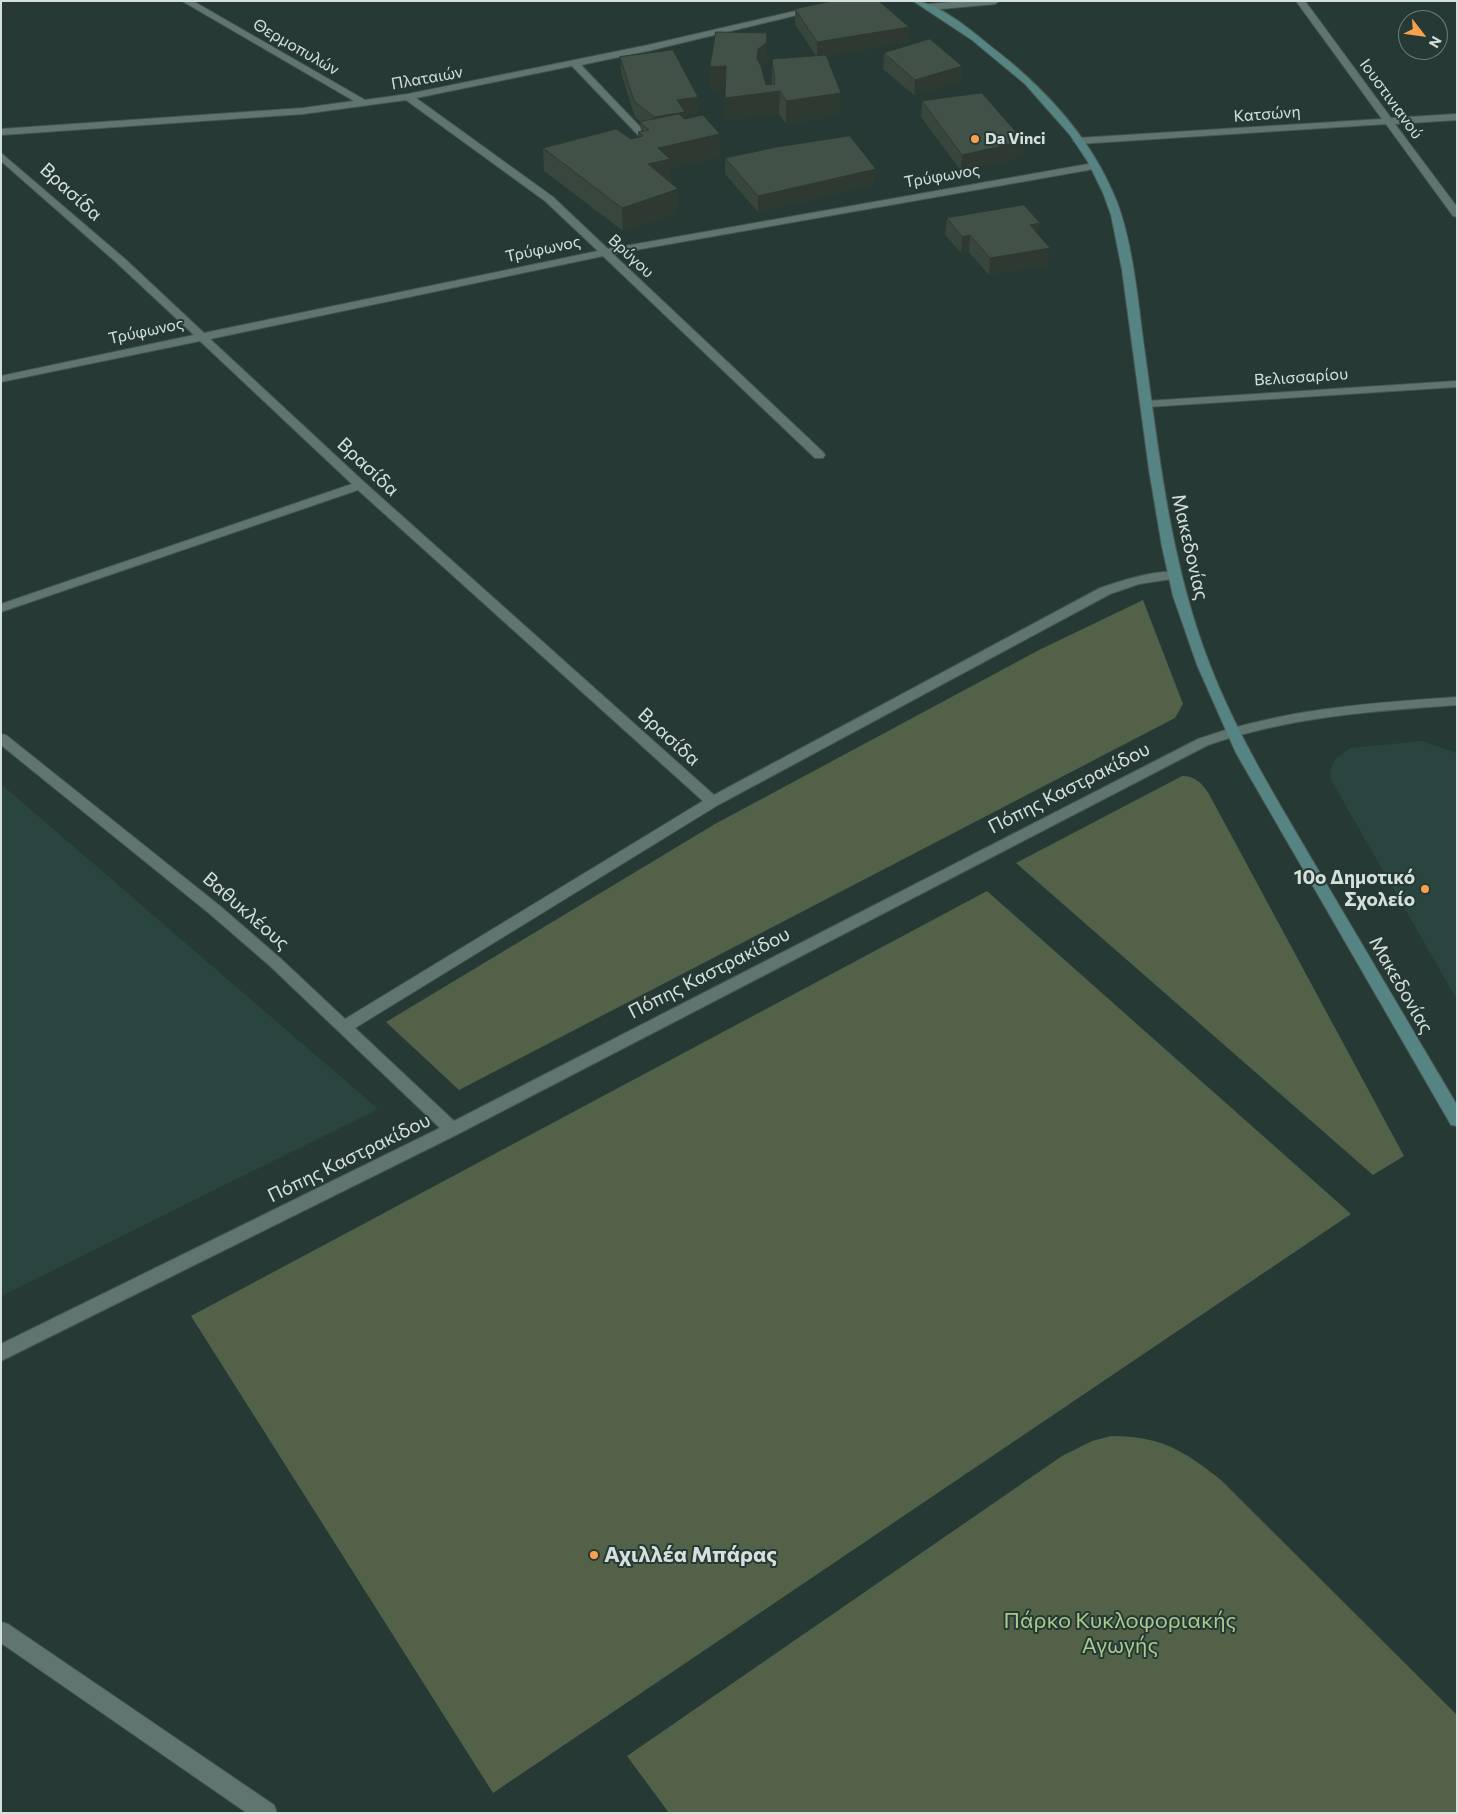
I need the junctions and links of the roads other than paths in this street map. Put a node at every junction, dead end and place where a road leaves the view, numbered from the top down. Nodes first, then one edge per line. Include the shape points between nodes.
1 (186, 1) edge
2 (851, 1) edge
3 (995, 1) edge
4 (1300, 1) edge
5 (923, 4) edge
6 (574, 63) junction
7 (408, 97) junction
8 (365, 104) junction
9 (1457, 117) edge
10 (1389, 121) junction
11 (1, 132) edge
12 (641, 133) edge
13 (1078, 141) junction
14 (1, 156) edge
15 (1094, 166) junction
16 (1457, 214) edge
17 (604, 253) junction
18 (201, 336) junction
19 (1, 379) edge
20 (1457, 384) edge
21 (1146, 404) junction
22 (819, 455) dead end
23 (360, 486) junction
24 (1174, 575) junction
25 (1, 608) edge
26 (1457, 701) edge
27 (1232, 730) junction
28 (1, 738) edge
29 (713, 802) junction
30 (344, 1027) junction
31 (1457, 1120) edge
32 (452, 1129) junction
33 (1, 1353) edge
34 (1, 1631) edge
35 (265, 1812) edge

1 - 8 street, Θερμοπυλών
2 - 6 street, Πλαταιών
3 - 5 street
4 - 10 street, Ιουστινιανού
5 - 13 street, Μακεδονίας via 986,46 1021,75
6 - 7 street, Πλαταιών
6 - 12 street
7 - 8 street, Πλαταιών
7 - 17 street, Βρύγου via 541,193
8 - 11 street, Πλαταιών
9 - 10 street, Κατσώνη
10 - 13 street, Κατσώνη
10 - 16 street, Ιουστινιανού
13 - 15 street, Μακεδονίας
14 - 18 street, Βρασίδα
15 - 17 street, Τρύφωνος
15 - 21 street, Μακεδονίας via 1109,195 1120,231
17 - 18 street, Τρύφωνος
17 - 22 street, Βρύγου
18 - 19 street, Τρύφωνος
18 - 23 street, Βρασίδα
20 - 21 street, Βελισσαρίου
21 - 24 street, Μακεδονίας via 1160,508
23 - 25 street
23 - 29 street, Βρασίδα
24 - 27 street, Μακεδονίας via 1189,624
24 - 29 street via 1144,578 1105,591
26 - 27 street, Πόπης Καστρακίδου via 1349,708
27 - 31 street, Μακεδονίας via 1267,797
27 - 32 street, Πόπης Καστρακίδου via 1202,742
28 - 30 street, Βαθυκλέους via 215,910
29 - 30 street
30 - 32 street, Βαθυκλέους
32 - 33 street, Πόπης Καστρακίδου
34 - 35 street

